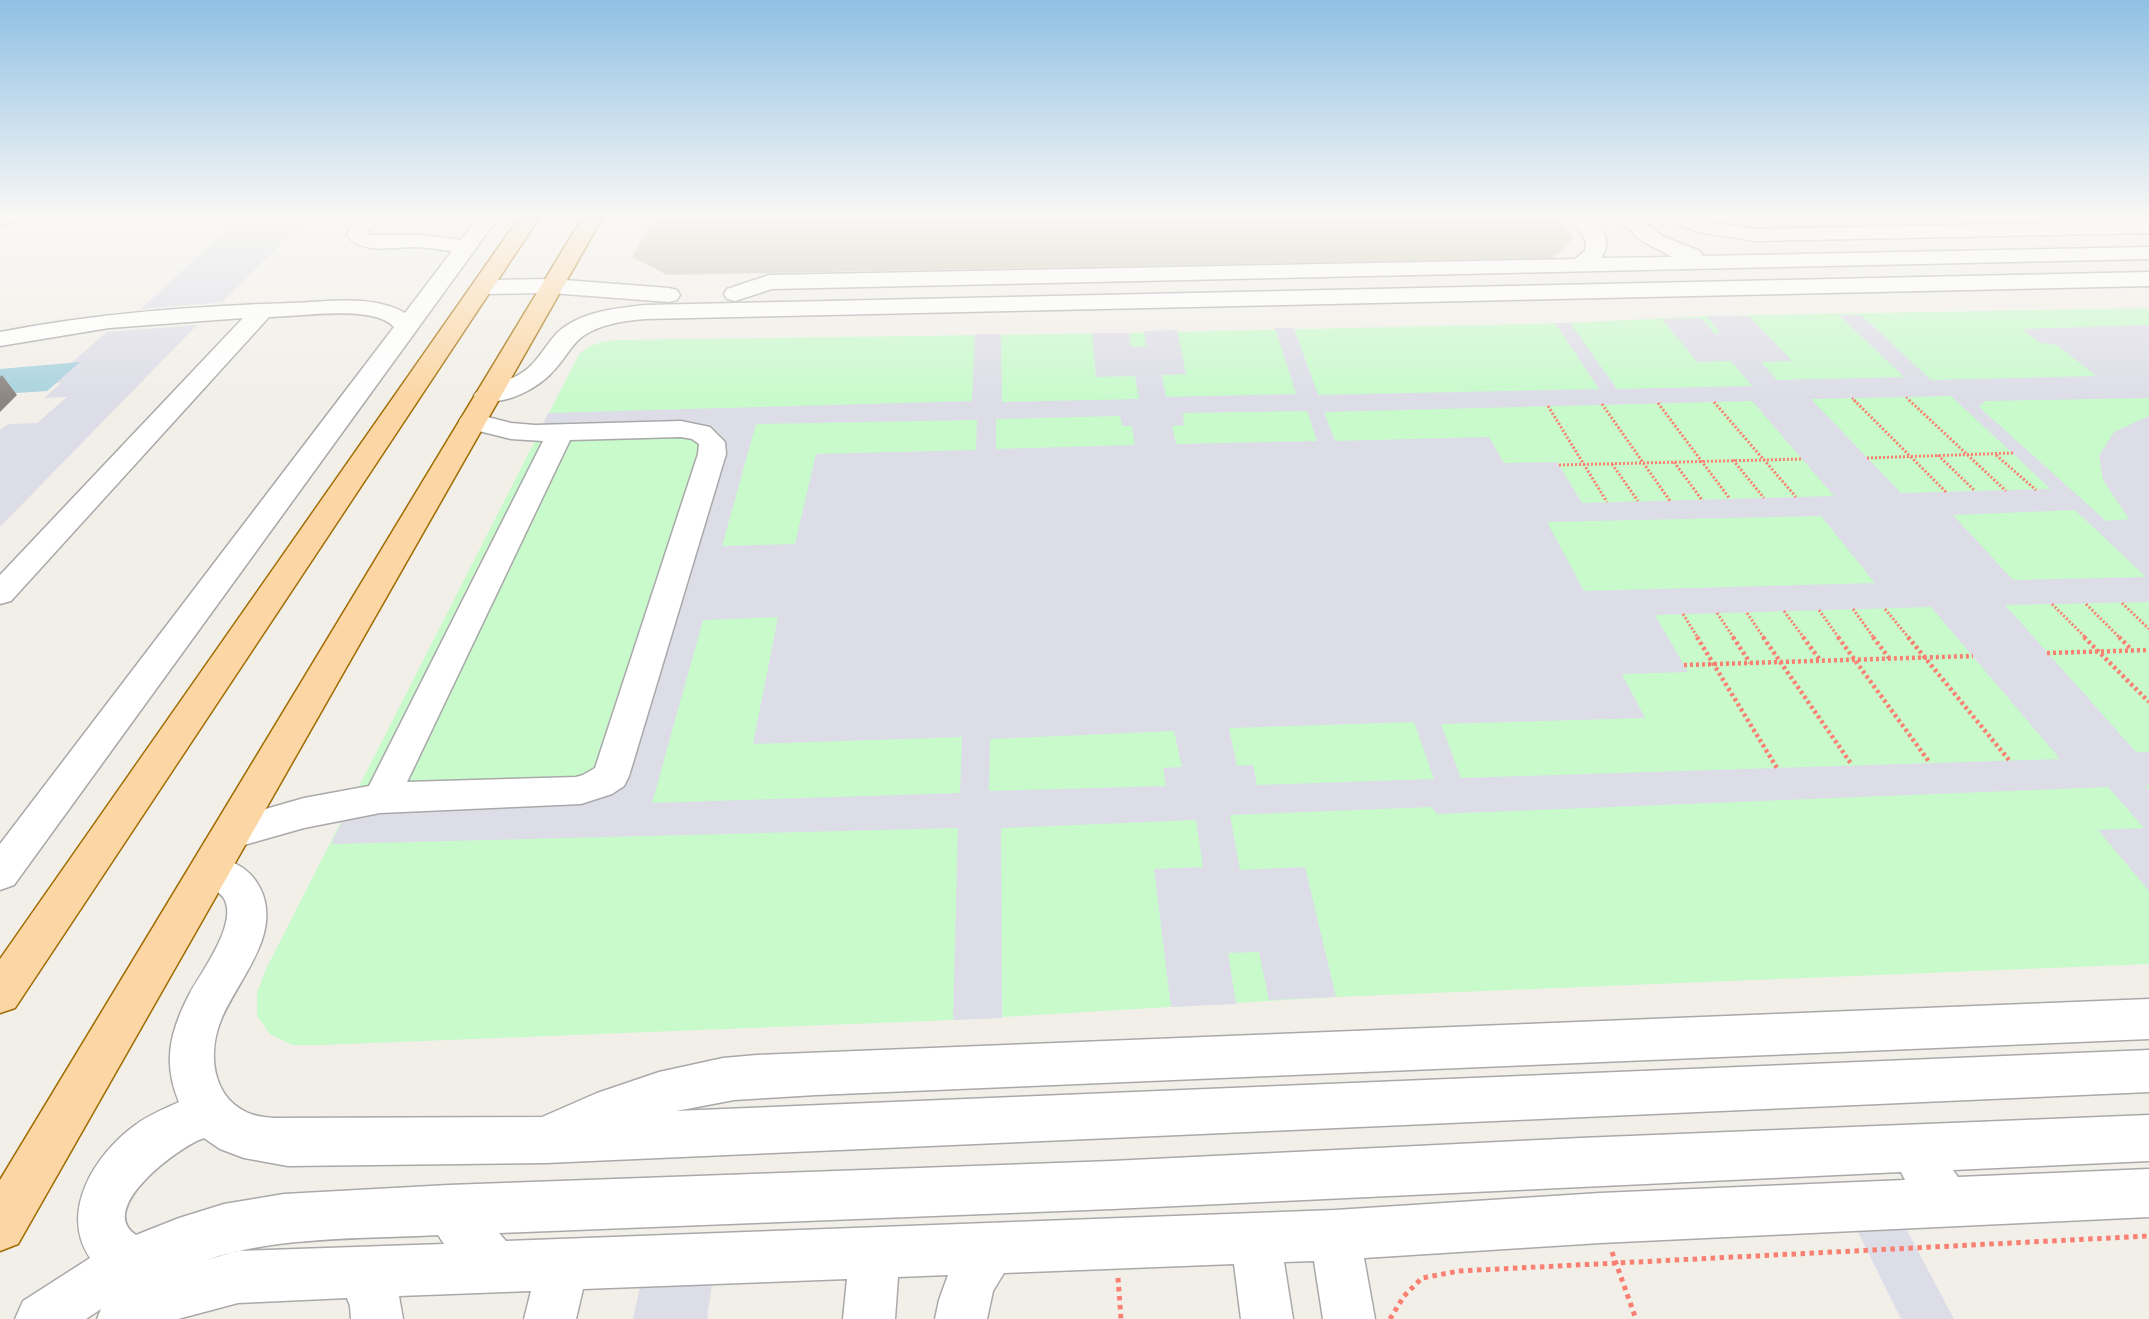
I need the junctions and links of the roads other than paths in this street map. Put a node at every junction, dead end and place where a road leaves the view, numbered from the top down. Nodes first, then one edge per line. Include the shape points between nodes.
1 (443, 277) edge
2 (490, 277) edge
3 (557, 277) edge
4 (1044, 277) edge
5 (1265, 277) edge
6 (1477, 277) edge
7 (2003, 277) edge
8 (2043, 277) edge
9 (2149, 279) edge
10 (1253, 283) junction
11 (551, 286) junction
12 (483, 287) junction
13 (2058, 287) junction
14 (2019, 288) junction
15 (433, 290) junction
16 (617, 290) junction
17 (2149, 290) edge
18 (735, 294) junction
19 (354, 309) junction
20 (263, 310) junction
21 (606, 318) junction
22 (405, 326) junction
23 (0, 339) edge
24 (479, 408) junction
25 (560, 433) junction
26 (0, 594) edge
27 (381, 799) junction
28 (230, 834) junction
29 (208, 872) junction
30 (0, 873) edge
31 (0, 994) edge
32 (2149, 1019) edge
33 (2149, 1071) edge
34 (210, 1114) junction
35 (2149, 1138) edge
36 (546, 1140) junction
37 (1914, 1149) junction
38 (2149, 1193) edge
39 (1945, 1202) junction
40 (449, 1210) junction
41 (0, 1226) edge
42 (1335, 1235) junction
43 (1255, 1238) junction
44 (990, 1249) junction
45 (875, 1253) junction
46 (132, 1262) junction
47 (564, 1264) junction
48 (494, 1267) junction
49 (358, 1272) junction
50 (41, 1319) edge
51 (123, 1319) edge
52 (376, 1319) edge
53 (550, 1319) edge
54 (868, 1319) edge
55 (961, 1319) edge
56 (1267, 1319) edge
57 (1349, 1319) edge

1 - 15 street
2 - 12 main road
3 - 11 main road
4 - 18 street via 769,282
5 - 10 street
6 - 10 street
7 - 14 street
8 - 13 street
9 - 13 street
10 - 18 street
11 - 12 street
11 - 16 street
11 - 24 main road
12 - 31 main road
13 - 14 street
13 - 17 street
14 - 21 street via 884,319 838,318 774,309 656,311
15 - 19 street
15 - 22 street
16 - 18 street via 664,295
16 - 21 street via 599,293 584,304 587,314
19 - 20 street
19 - 22 street via 392,314
20 - 23 street via 158,315
20 - 26 street
21 - 24 street via 568,336 547,364 530,378
22 - 30 street
24 - 25 street via 511,430
24 - 28 main road
25 - 27 street
25 - 27 street via 692,430 708,437 714,448 611,776 602,784 576,791
27 - 28 street via 303,813
28 - 29 main road
29 - 34 street via 227,876 238,885 248,912 238,946 198,1023 192,1048 192,1072 199,1098
29 - 41 main road
32 - 36 street via 725,1080 635,1101 591,1116
33 - 36 street
34 - 36 street via 230,1129 256,1140 288,1143
34 - 46 street via 150,1142 125,1167 106,1196 101,1231 107,1245
35 - 37 street
37 - 39 street
37 - 40 street
38 - 39 street
39 - 42 street
40 - 46 street via 284,1220 234,1227
40 - 48 street
42 - 43 street
42 - 57 street
43 - 44 street
43 - 56 street
44 - 45 street
44 - 55 street via 969,1286
45 - 47 street
45 - 54 street
46 - 50 street
47 - 48 street
47 - 53 street
48 - 49 street
49 - 51 street via 238,1277 175,1293
49 - 52 street via 374,1296

